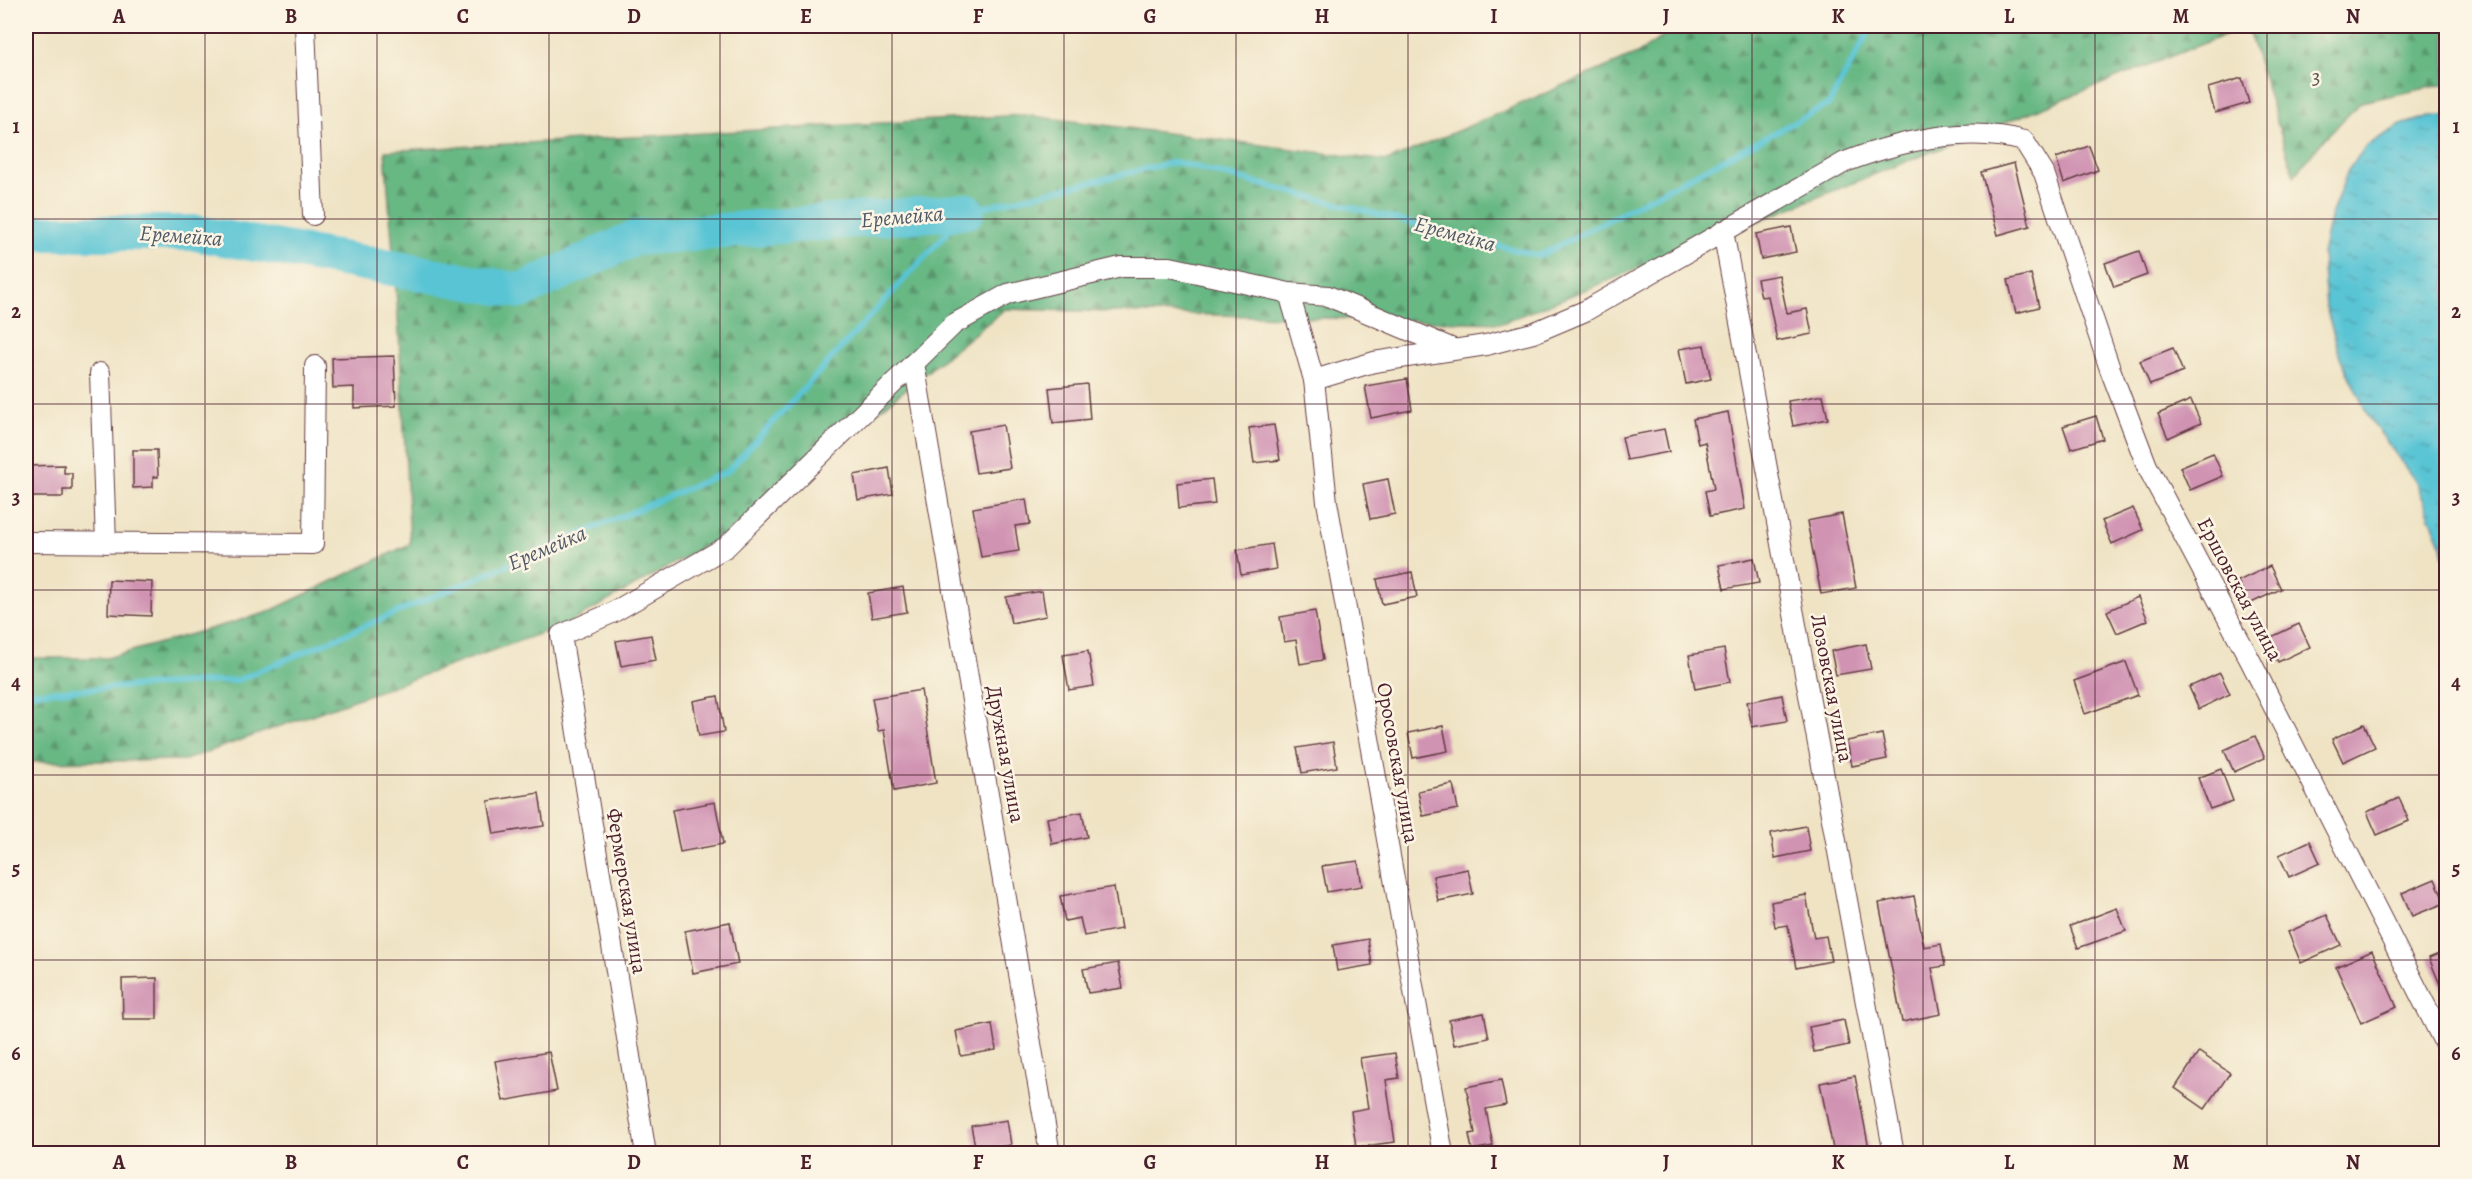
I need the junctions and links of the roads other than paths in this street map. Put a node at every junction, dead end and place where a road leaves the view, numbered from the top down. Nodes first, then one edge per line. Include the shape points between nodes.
1 (304, 26) edge
2 (313, 215) dead end
3 (1723, 231) junction
4 (1289, 293) junction
5 (1453, 349) junction
6 (914, 363) junction
7 (315, 366) dead end
8 (100, 373) dead end
9 (1314, 380) junction
10 (26, 542) edge
11 (106, 543) junction
12 (2446, 1046) edge
13 (646, 1154) edge
14 (1050, 1154) edge
15 (1443, 1154) edge
16 (1894, 1154) edge

1 - 2 street
3 - 5 street via 1585,310 1543,329 1486,345
3 - 12 street, Ершовская улица via 1845,162 1883,147 1957,135 1999,134 2024,141 2044,173 2147,466
3 - 16 street, Лозовская улица
4 - 5 street via 1328,296
4 - 6 street via 1170,267 1121,267 1008,294 954,324
4 - 9 street, Оросовская улица
5 - 9 street via 1374,362
6 - 13 street, Фермерская улица via 726,547 612,614 561,635
6 - 14 street, Дружная улица
7 - 11 street via 313,544
8 - 11 street
9 - 15 street, Оросовская улица via 1328,502
10 - 11 street

